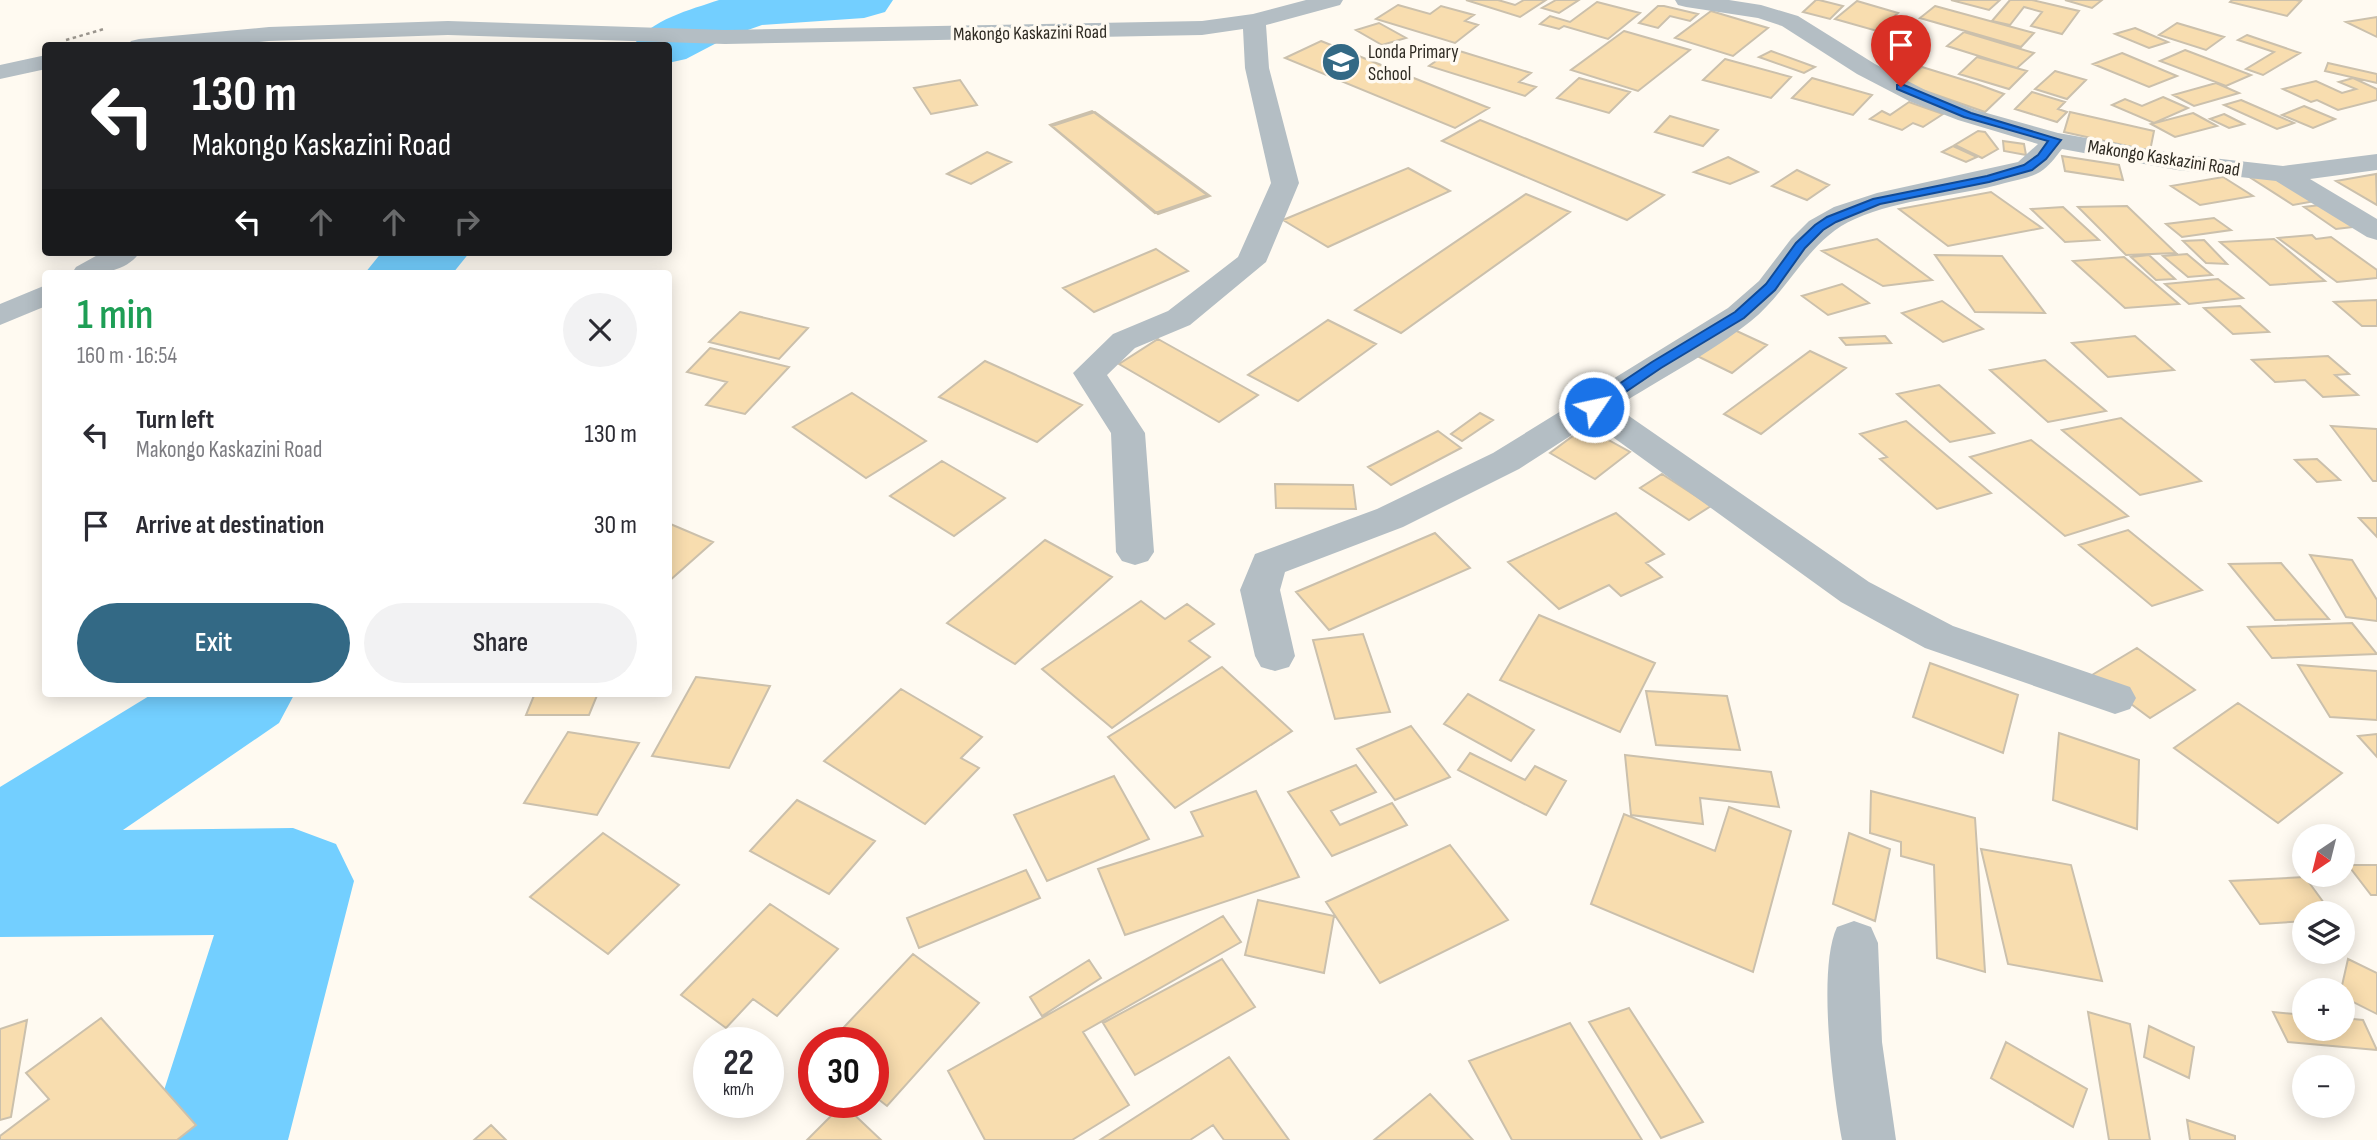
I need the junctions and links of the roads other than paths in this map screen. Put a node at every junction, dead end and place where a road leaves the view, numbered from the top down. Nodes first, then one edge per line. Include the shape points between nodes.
1 (1332, 0) edge
2 (1686, 0) edge
3 (1254, 21) junction
4 (194, 42) edge
5 (42, 63) edge
6 (0, 72) edge
7 (2055, 140) junction
8 (2377, 162) edge
9 (2283, 174) junction
10 (2377, 231) edge
11 (118, 256) edge
12 (92, 270) edge
13 (42, 296) edge
14 (0, 316) edge
15 (1594, 407) junction
16 (1135, 552) dead end
17 (1275, 656) dead end
18 (2115, 698) dead end
19 (1854, 943) dead end
20 (1869, 1140) edge

1 - 3 street, Makongo Kaskazini Road
2 - 7 street, Makongo Kaskazini Road via 1790,21 1918,96
3 - 4 street, Makongo Kaskazini Road via 1202,28 725,37 448,28 346,30
3 - 16 street via 1256,68 1285,183 1251,262 1179,318 1124,341 1090,373 1128,433
5 - 6 street
7 - 9 street, Makongo Kaskazini Road via 2177,162
7 - 15 street via 2028,168 1877,201 1819,227 1770,287 1739,315
8 - 9 street, Makongo Kaskazini Road
9 - 10 street
11 - 12 street
13 - 14 street
15 - 17 street via 1506,461 1390,518 1269,564 1261,590
15 - 18 street via 1855,592 1939,637
19 - 20 street via 1859,1087

